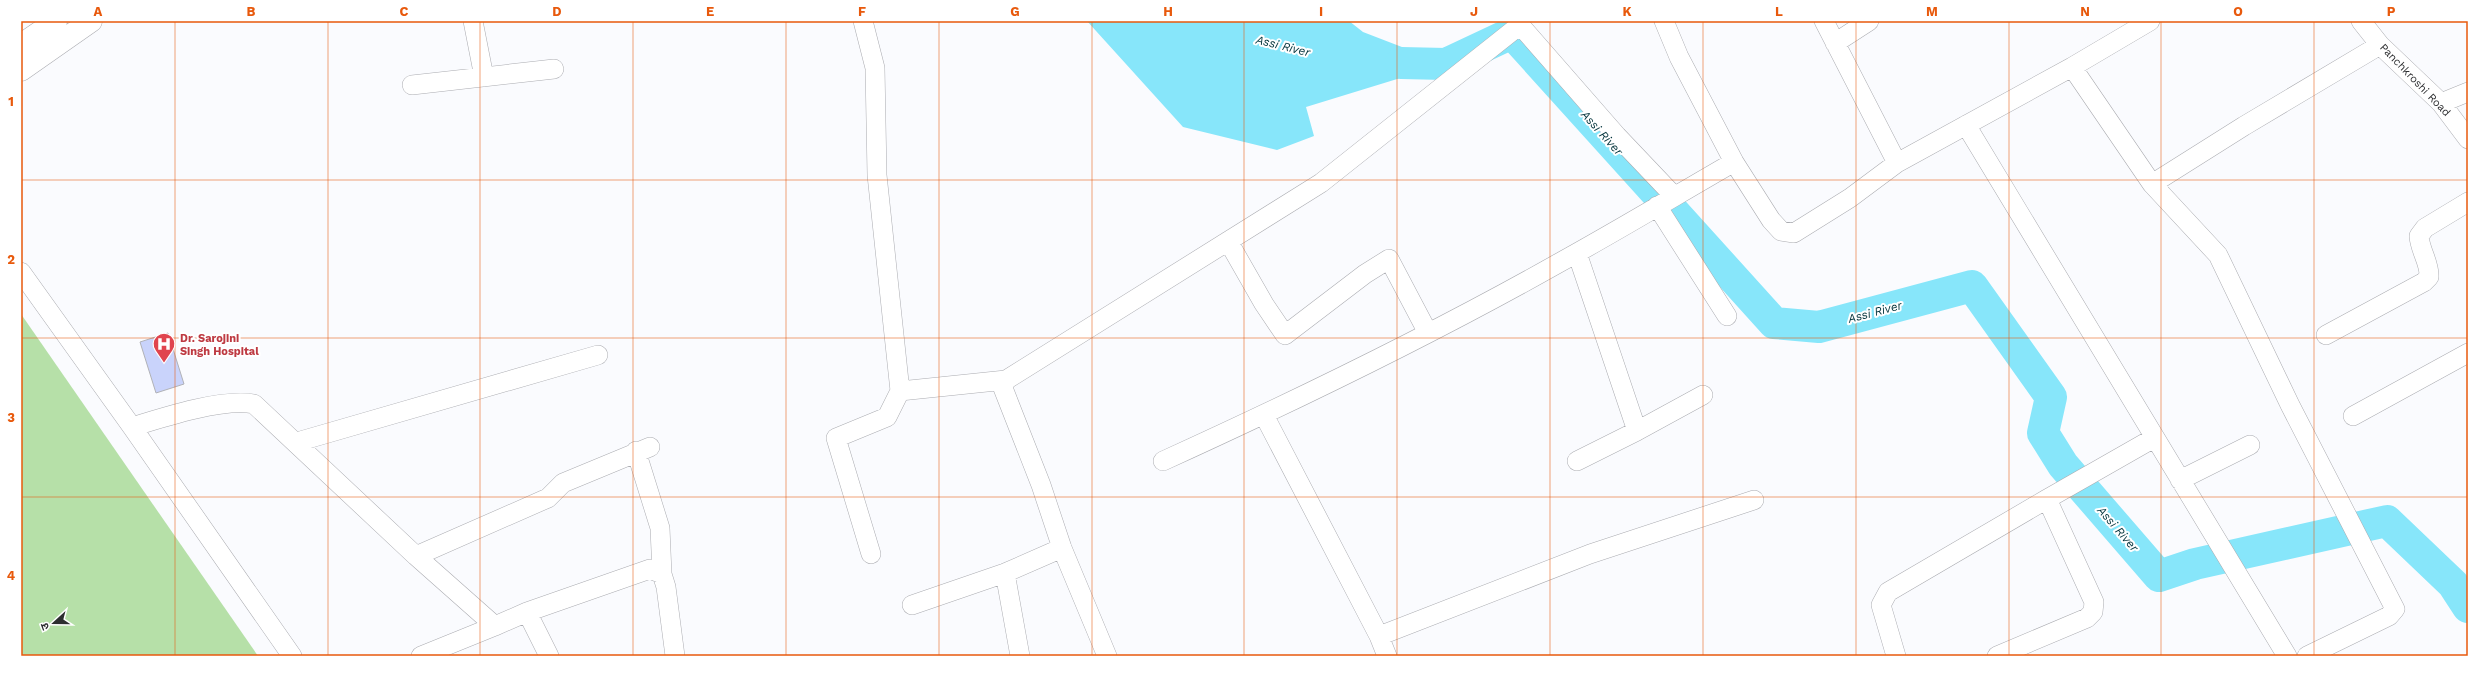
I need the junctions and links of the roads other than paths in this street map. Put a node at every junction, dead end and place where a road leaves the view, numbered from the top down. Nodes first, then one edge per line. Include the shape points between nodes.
1 (56, 21) edge
2 (91, 21) edge
3 (473, 21) edge
4 (863, 21) edge
5 (1664, 21) edge
6 (1824, 21) edge
7 (1869, 21) edge
8 (2150, 21) edge
9 (2361, 21) edge
10 (1835, 43) junction
11 (21, 45) edge
12 (2380, 45) junction
13 (2072, 67) junction
14 (554, 69) dead end
15 (21, 70) edge
16 (484, 77) junction
17 (412, 85) dead end
18 (2468, 92) edge
19 (2441, 103) junction
20 (1966, 125) junction
21 (2468, 139) edge
22 (1734, 162) junction
23 (1897, 163) junction
24 (2152, 184) junction
25 (1674, 196) junction
26 (2468, 202) edge
27 (1657, 206) junction
28 (1228, 241) junction
29 (1577, 253) junction
30 (21, 272) edge
31 (1727, 316) dead end
32 (1428, 333) junction
33 (2326, 335) dead end
34 (2468, 353) edge
35 (598, 355) dead end
36 (1006, 380) junction
37 (900, 391) junction
38 (1703, 395) dead end
39 (1264, 415) junction
40 (2353, 416) dead end
41 (132, 427) junction
42 (1637, 431) junction
43 (2154, 438) junction
44 (297, 442) junction
45 (2250, 445) dead end
46 (1163, 461) dead end
47 (1577, 461) dead end
48 (2180, 480) junction
49 (2047, 499) junction
50 (1754, 500) dead end
51 (1062, 548) junction
52 (871, 554) dead end
53 (416, 556) junction
54 (662, 574) junction
55 (1005, 574) junction
56 (912, 604) dead end
57 (527, 612) junction
58 (495, 626) junction
59 (1379, 636) junction
60 (292, 656) edge
61 (421, 656) edge
62 (549, 656) edge
63 (675, 656) edge
64 (1020, 656) edge
65 (1107, 656) edge
66 (1387, 656) edge
67 (1896, 656) edge
68 (1999, 656) edge
69 (2287, 656) edge
70 (2308, 656) edge

1 - 11 main road
2 - 15 main road
3 - 16 street
4 - 37 street via 875,68 877,175
5 - 22 street via 1679,57
6 - 10 street
7 - 10 street
8 - 13 street
9 - 12 street, Panchkroshi Road
10 - 23 street
12 - 19 street, Panchkroshi Road
12 - 24 street
13 - 20 street
13 - 24 street
14 - 16 street
16 - 17 street
18 - 19 street
19 - 21 street, Panchkroshi Road
20 - 23 street
20 - 43 street
22 - 23 street via 1771,220 1781,231 1794,233 1850,198
22 - 25 street
24 - 70 street via 2218,254 2290,405 2395,609 2389,616
25 - 27 street
25 - 28 street via 1617,136 1520,25 1321,183
26 - 33 street via 2425,228 2419,236 2429,269 2429,277 2424,282
27 - 29 street
27 - 31 street
28 - 32 street via 1285,335 1365,274 1389,259
28 - 36 street
29 - 32 street
29 - 42 street
30 - 41 street
32 - 39 street
34 - 40 street
35 - 44 street
36 - 37 street
36 - 51 street via 1003,388 1041,485
37 - 52 street via 887,417 836,438
38 - 42 street
39 - 46 street
39 - 59 street
41 - 44 street via 160,418 242,402 254,404
41 - 60 street
42 - 47 street
43 - 48 street
43 - 49 street
44 - 53 street
45 - 48 street
48 - 69 street
49 - 67 street via 1888,592 1881,605
49 - 68 street via 2094,602 2093,612 2086,618
50 - 59 street via 1590,554
51 - 55 street
51 - 65 street
53 - 54 street via 548,498 563,483 644,449 660,528
53 - 58 street
54 - 57 street via 650,569
54 - 63 street
55 - 56 street
55 - 64 street
57 - 58 street
57 - 62 street
58 - 61 street
59 - 66 street

